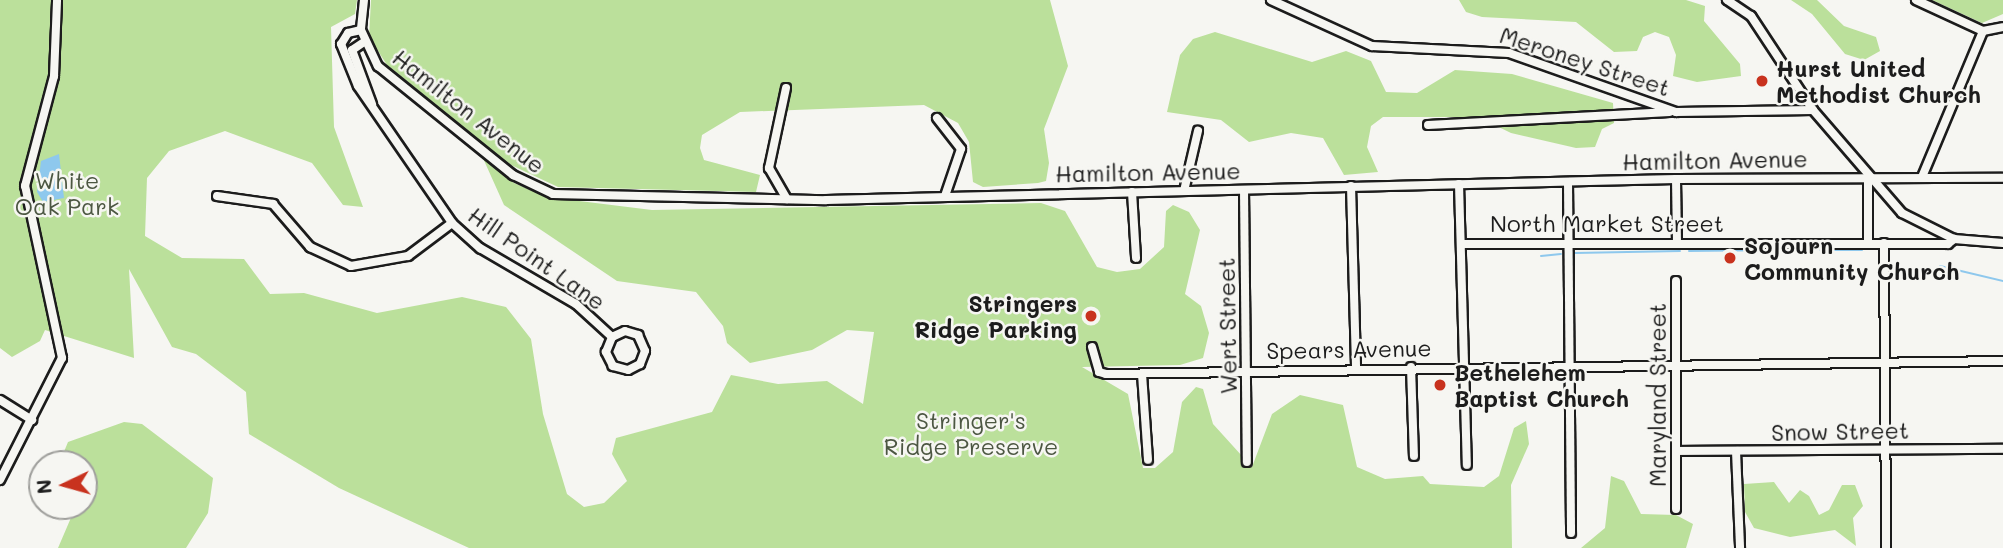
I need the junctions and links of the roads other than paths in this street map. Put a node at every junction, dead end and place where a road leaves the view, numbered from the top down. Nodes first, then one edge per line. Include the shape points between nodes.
1 (57, 0) edge
2 (364, 0) edge
3 (1271, 0) edge
4 (1727, 0) edge
5 (1916, 0) edge
6 (2003, 27) edge
7 (361, 30) junction
8 (1983, 31) junction
9 (364, 43) junction
10 (356, 65) junction
11 (786, 88) dead end
12 (1813, 110) junction
13 (1676, 112) junction
14 (937, 118) dead end
15 (1428, 125) dead end
16 (1198, 131) dead end
17 (1868, 176) junction
18 (1922, 177) junction
19 (2003, 177) edge
20 (1676, 178) junction
21 (1568, 183) junction
22 (1459, 184) junction
23 (1351, 186) junction
24 (1244, 190) junction
25 (1184, 191) junction
26 (1132, 192) junction
27 (217, 196) dead end
28 (945, 196) junction
29 (787, 199) junction
30 (452, 223) junction
31 (1954, 239) junction
32 (1677, 241) junction
33 (1569, 242) junction
34 (1868, 243) junction
35 (1884, 243) junction
36 (2003, 243) edge
37 (1461, 244) junction
38 (1136, 258) dead end
39 (1676, 281) dead end
40 (612, 337) junction
41 (1092, 348) dead end
42 (2003, 361) edge
43 (1677, 362) junction
44 (1885, 362) junction
45 (1571, 365) junction
46 (1464, 366) junction
47 (1411, 367) junction
48 (1356, 368) junction
49 (1248, 371) junction
50 (1142, 374) junction
51 (0, 400) edge
52 (32, 420) junction
53 (1885, 449) junction
54 (2003, 449) edge
55 (1677, 451) junction
56 (1736, 451) junction
57 (1415, 456) dead end
58 (1148, 460) dead end
59 (1247, 462) dead end
60 (1466, 465) dead end
61 (0, 480) edge
62 (1676, 509) dead end
63 (1571, 533) dead end
64 (1740, 548) edge
65 (1886, 548) edge

1 - 52 street via 54,76 25,186 62,358
2 - 7 street
3 - 13 street, Meroney Street via 1372,46 1509,53
4 - 12 street via 1751,16
5 - 8 street
6 - 8 street
7 - 9 street, Hamilton Avenue
7 - 10 street, Hill Point Lane via 341,41
8 - 18 street
9 - 10 street via 352,50
9 - 29 street, Hamilton Avenue via 392,79 513,175 543,191
10 - 30 street, Hill Point Lane via 372,104
11 - 29 street via 769,168
12 - 13 street, Meroney Street
12 - 17 street
13 - 15 street
14 - 28 street via 961,149
16 - 25 street
17 - 18 street, Hamilton Avenue
17 - 20 street, Hamilton Avenue
17 - 31 street via 1914,223
17 - 34 street
18 - 19 street, Hamilton Avenue
20 - 21 street, Hamilton Avenue
20 - 32 street
21 - 22 street, Hamilton Avenue
21 - 33 street
22 - 23 street, Hamilton Avenue
22 - 37 street
23 - 24 street, Hamilton Avenue
23 - 48 street
24 - 25 street, Hamilton Avenue
24 - 49 street, Wert Street
25 - 26 street, Hamilton Avenue
26 - 28 street, Hamilton Avenue
26 - 38 street
27 - 30 street via 273,204 310,247 351,266 408,256
28 - 29 street, Hamilton Avenue
30 - 40 street, Hill Point Lane via 480,248 576,304
31 - 35 street, North Market Street
31 - 36 street, North Market Street
32 - 33 street, North Market Street
32 - 34 street, North Market Street
33 - 37 street, North Market Street
33 - 45 street
34 - 35 street, North Market Street
35 - 44 street
37 - 46 street
39 - 43 street, Maryland Street
40 - 40 street, Hill Point Lane via 625,331 640,337 645,350 640,364 628,370 613,366 606,352
41 - 50 street, Spears Avenue via 1099,372
42 - 44 street, Spears Avenue
43 - 44 street, Spears Avenue
43 - 45 street, Spears Avenue
43 - 55 street, Maryland Street
44 - 53 street
45 - 46 street, Spears Avenue
45 - 63 street
46 - 47 street, Spears Avenue
46 - 60 street
47 - 48 street, Spears Avenue
47 - 57 street
48 - 49 street, Spears Avenue
49 - 50 street, Spears Avenue
49 - 59 street, Wert Street
50 - 58 street
51 - 52 street
52 - 61 street
53 - 54 street, Snow Street
53 - 56 street, Snow Street
53 - 65 street
55 - 56 street, Snow Street
55 - 62 street, Maryland Street
56 - 64 street

